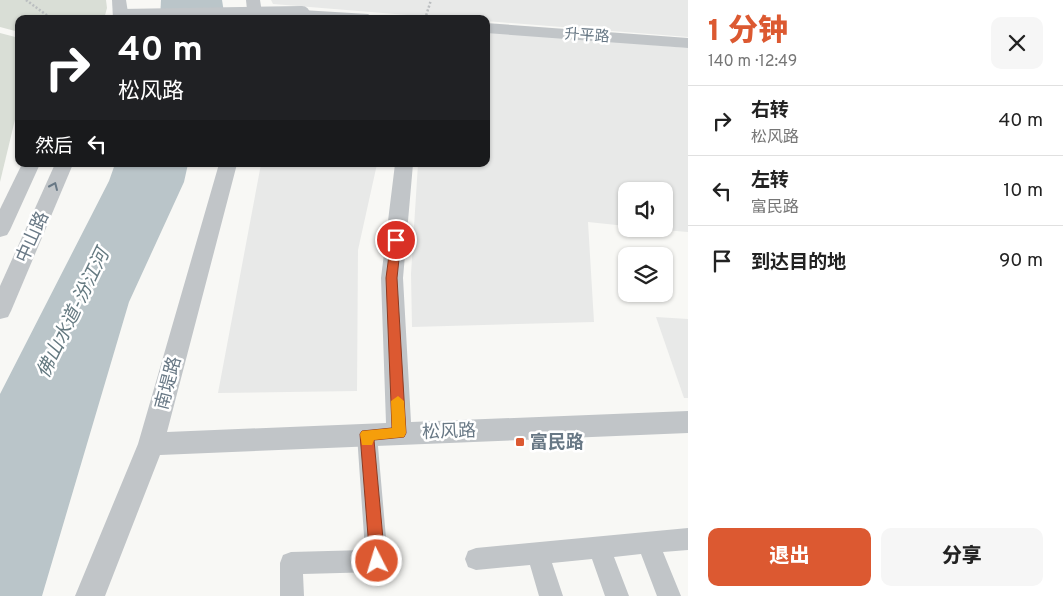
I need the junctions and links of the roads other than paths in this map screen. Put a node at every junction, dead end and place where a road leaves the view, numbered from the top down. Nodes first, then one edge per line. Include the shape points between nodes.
1 (119, 0) edge
2 (253, 0) edge
3 (121, 15) edge
4 (255, 15) edge
5 (257, 15) edge
6 (315, 15) edge
7 (490, 28) edge
8 (688, 43) edge
9 (30, 167) edge
10 (63, 167) edge
11 (227, 167) edge
12 (404, 167) edge
13 (0, 230) edge
14 (0, 311) edge
15 (688, 422) edge
16 (399, 433) junction
17 (366, 434) junction
18 (151, 444) junction
19 (688, 539) edge
20 (648, 542) junction
21 (599, 547) junction
22 (538, 553) junction
23 (476, 559) dead end
24 (90, 596) edge
25 (292, 596) edge
26 (551, 596) edge
27 (617, 596) edge
28 (669, 596) edge

1 - 3 street
2 - 4 street
5 - 6 street, bridge
7 - 8 street, 升平路
9 - 13 street, 中山路
14 -> 10 street, 中山路
11 - 18 street, 南堤路
12 - 16 street via 392,278
15 - 16 street, 松风路
16 - 17 street, 松风路
17 - 18 street, 松风路
17 - 25 street via 377,561 291,563
18 - 24 street, 南堤路
19 - 20 street
20 - 21 street
20 - 28 street
21 - 22 street
21 - 27 street
22 - 23 street
22 - 26 street

